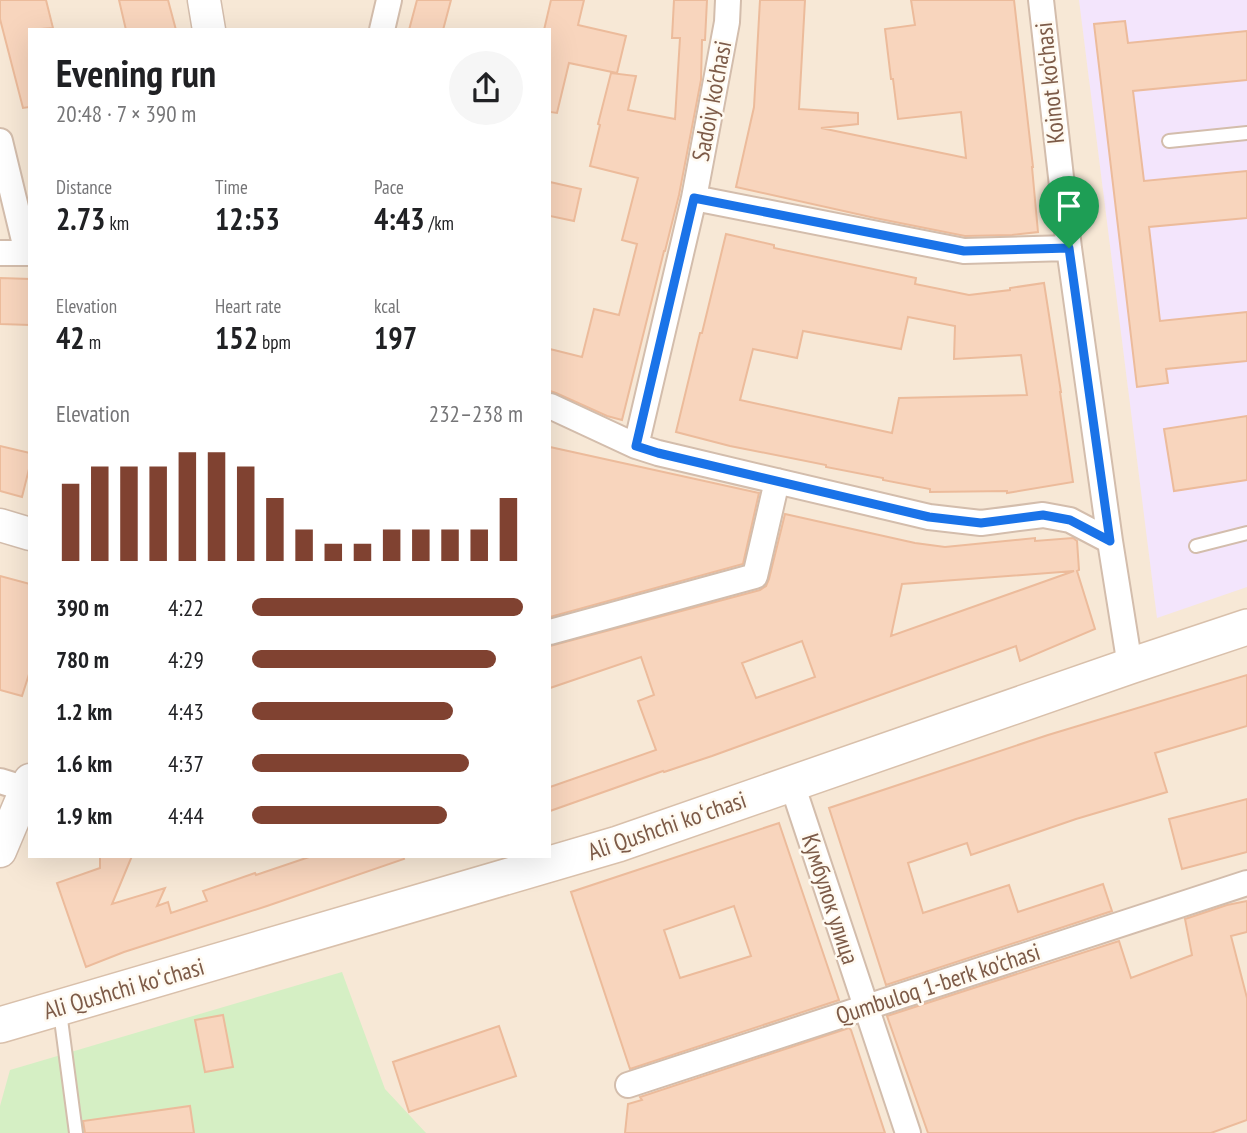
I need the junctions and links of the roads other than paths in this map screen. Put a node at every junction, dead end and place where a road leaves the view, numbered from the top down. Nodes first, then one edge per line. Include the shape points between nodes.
1 (204, 0) edge
2 (389, 0) edge
3 (728, 0) edge
4 (1041, 0) edge
5 (209, 28) edge
6 (382, 28) edge
7 (1247, 133) edge
8 (0, 141) edge
9 (1170, 141) dead end
10 (694, 198) junction
11 (1069, 248) junction
12 (0, 253) edge
13 (28, 253) edge
14 (551, 406) edge
15 (636, 446) junction
16 (777, 481) junction
17 (0, 525) edge
18 (28, 533) edge
19 (1247, 533) edge
20 (1110, 541) junction
21 (1196, 546) dead end
22 (1247, 627) edge
23 (551, 632) edge
24 (1130, 666) junction
25 (19, 783) edge
26 (792, 784) junction
27 (0, 851) edge
28 (1247, 883) edge
29 (59, 1008) junction
30 (866, 1008) junction
31 (0, 1025) edge
32 (628, 1085) dead end
33 (76, 1133) edge
34 (908, 1133) edge

1 - 5 street
2 - 6 street
3 - 10 street, Sadoiy ko'chasi
4 - 11 street, Koinot ko'chasi
7 - 9 lane
8 - 13 street
10 - 11 street via 964,251
10 - 15 street, Sadoiy ko'chasi
11 - 20 street, Koinot ko'chasi
12 - 13 street
14 - 15 street
15 - 16 street
16 - 20 street via 929,517 981,523 1043,515 1070,520
16 - 23 street via 755,576
17 - 18 street
19 - 21 lane
20 - 24 street, Koinot ko'chasi
22 - 24 main road, Ali Qushchi koʻchasi
24 - 26 main road, Ali Qushchi koʻchasi
25 - 27 street
26 - 29 main road, Ali Qushchi koʻchasi via 618,844
26 - 30 street, Кумбулок улица
28 - 30 street, Qumbuloq 1-berk ko'chasi
29 - 31 main road, Ali Qushchi koʻchasi
29 - 33 lane
30 - 32 street, Qumbuloq 1-berk ko'chasi
30 - 34 street, Кумбулок улица

